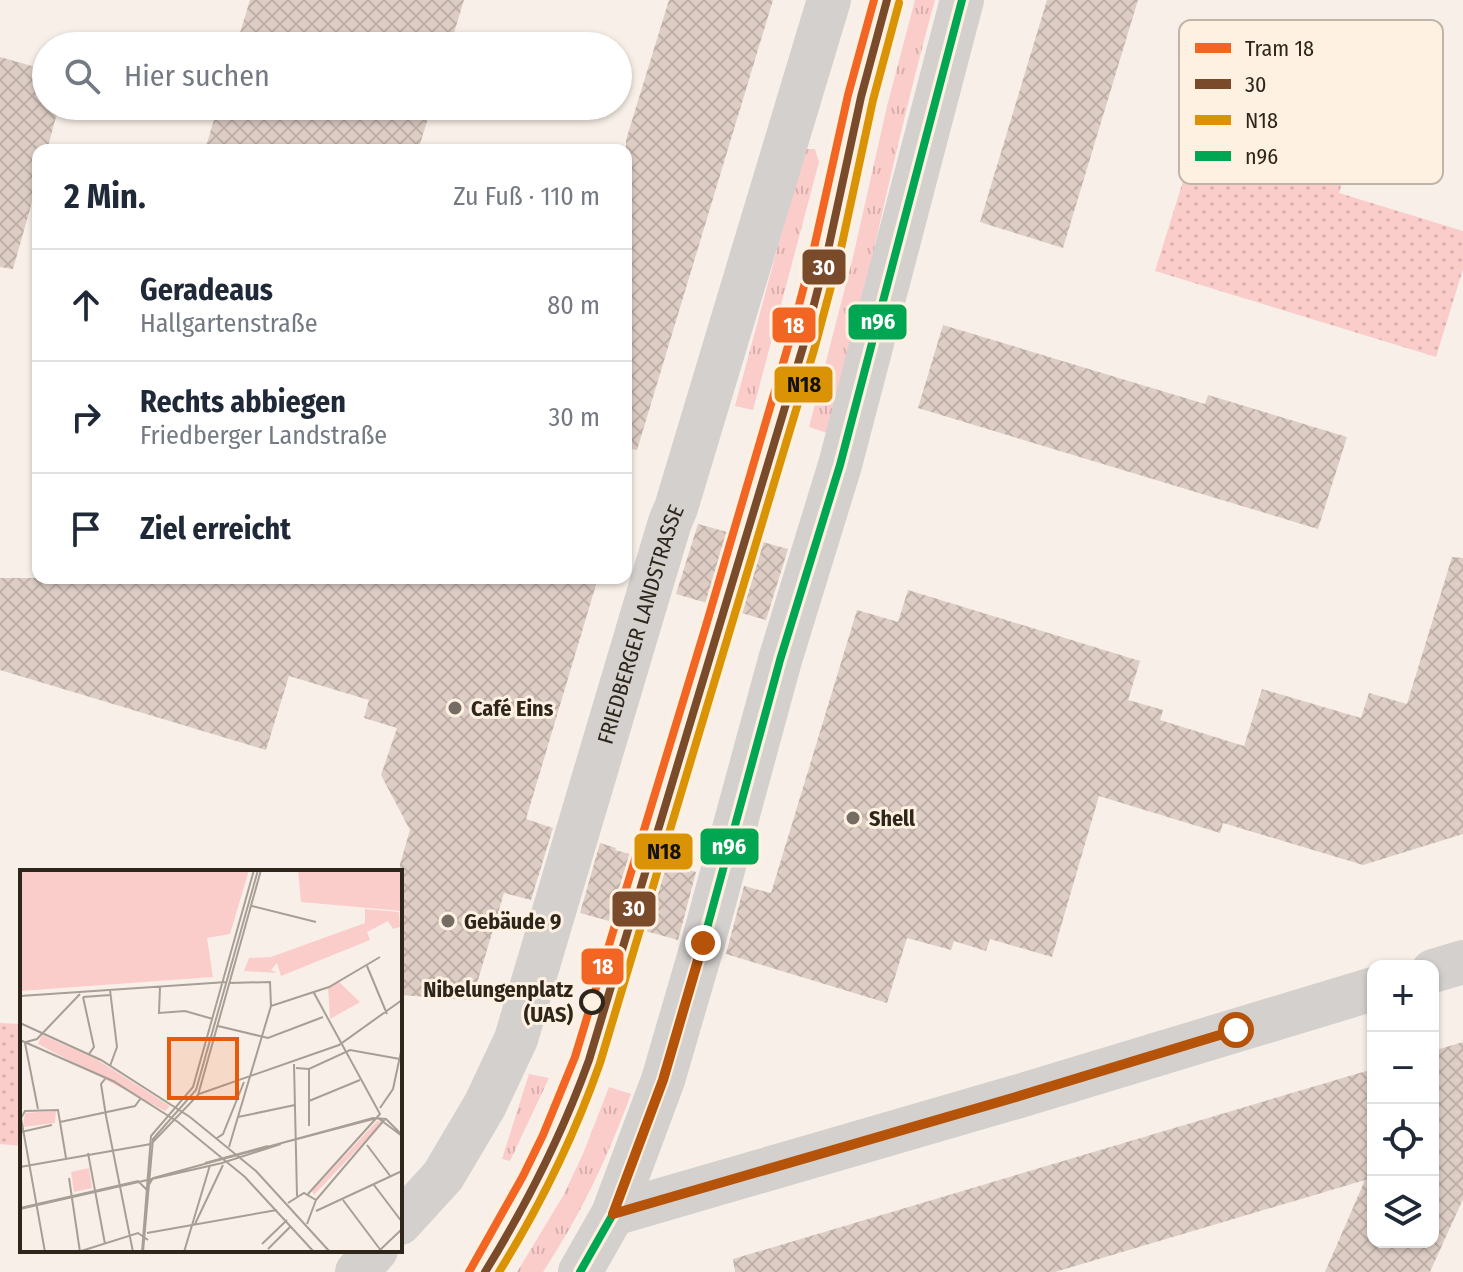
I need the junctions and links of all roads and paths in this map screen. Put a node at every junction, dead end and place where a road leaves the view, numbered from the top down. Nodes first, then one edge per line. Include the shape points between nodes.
1 (829, 0) edge
2 (962, 0) edge
3 (1463, 962) edge
4 (1439, 969) edge
5 (1367, 991) edge
6 (613, 1214) junction
7 (402, 1221) edge
8 (374, 1252) edge
9 (357, 1272) edge
10 (580, 1272) edge

1 - 7 main road, FRIEDBERGER LANDSTRASSE via 516,1039 443,1176
2 - 6 main road via 840,465 703,943 663,1080
3 - 4 main road
5 - 6 main road
6 - 10 main road
8 - 9 main road

